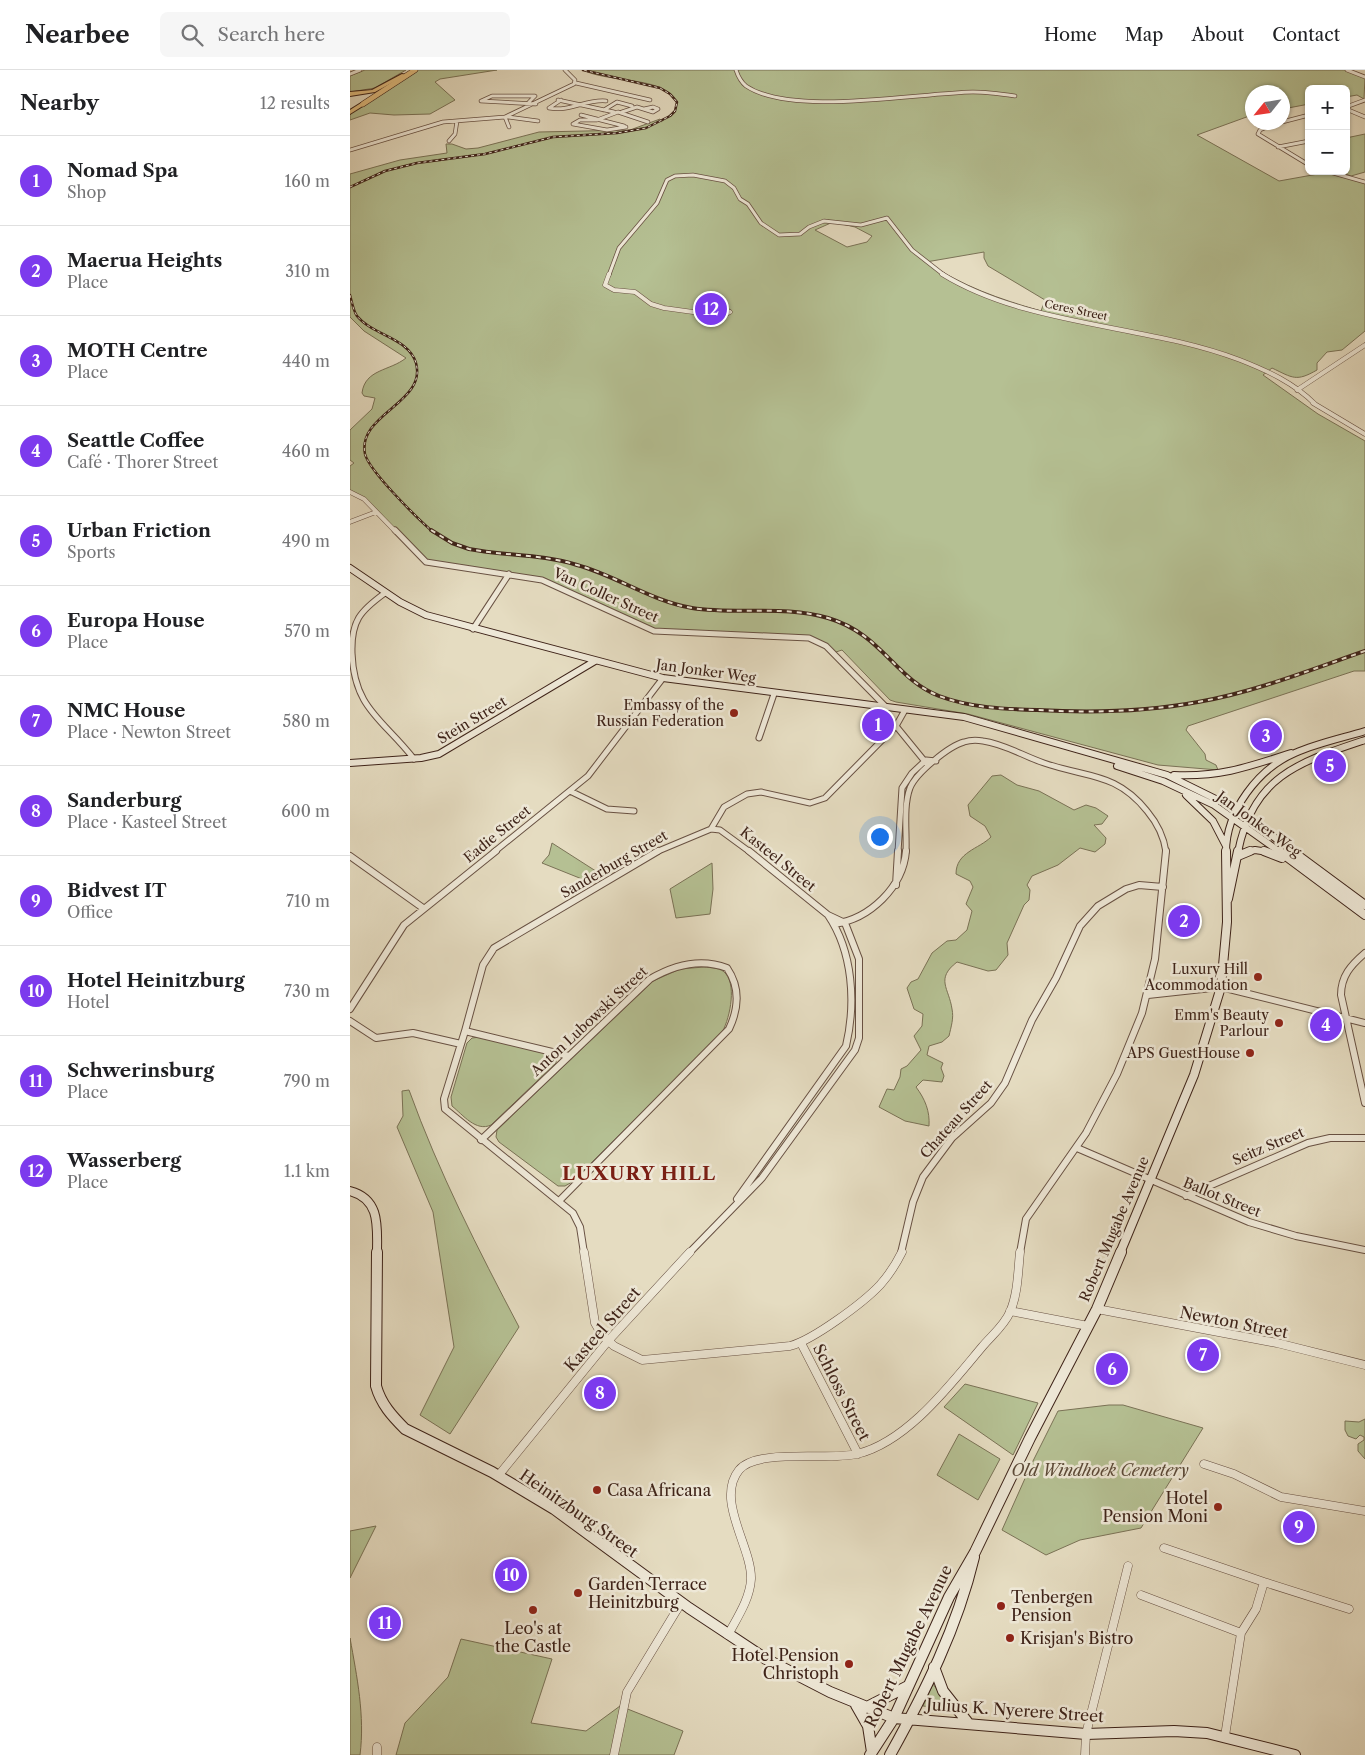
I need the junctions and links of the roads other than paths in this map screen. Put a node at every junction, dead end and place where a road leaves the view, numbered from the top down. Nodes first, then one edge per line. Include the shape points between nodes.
1 (360, 70) edge
2 (414, 70) edge
3 (565, 70) edge
4 (736, 70) edge
5 (1347, 70) edge
6 (1364, 70) edge
7 (351, 73) edge
8 (1356, 73) junction
9 (404, 75) junction
10 (1365, 77) edge
11 (576, 83) junction
12 (350, 94) edge
13 (1015, 96) dead end
14 (548, 98) junction
15 (350, 99) edge
16 (561, 100) junction
17 (650, 100) dead end
18 (1365, 100) edge
19 (606, 101) dead end
20 (530, 102) junction
21 (362, 103) junction
22 (536, 104) junction
23 (583, 105) junction
24 (632, 106) dead end
25 (1350, 106) edge
26 (644, 109) dead end
27 (604, 110) junction
28 (1350, 110) edge
29 (350, 111) edge
30 (614, 112) junction
31 (622, 112) junction
32 (581, 115) dead end
33 (1305, 116) edge
34 (507, 117) junction
35 (1365, 117) edge
36 (597, 120) junction
37 (1290, 120) edge
38 (457, 121) junction
39 (538, 121) dead end
40 (648, 122) dead end
41 (509, 127) dead end
42 (1260, 130) edge
43 (449, 140) dead end
44 (1305, 142) edge
45 (1278, 147) junction
46 (350, 150) edge
47 (1305, 163) edge
48 (1340, 175) edge
49 (1365, 182) edge
50 (713, 307) dead end
51 (1365, 345) edge
52 (1266, 371) junction
53 (1288, 382) junction
54 (1305, 386) junction
55 (1297, 391) junction
56 (1309, 397) junction
57 (1315, 404) junction
58 (1365, 434) edge
59 (350, 492) edge
60 (376, 512) junction
61 (350, 522) edge
62 (350, 568) edge
63 (509, 574) junction
64 (386, 593) junction
65 (473, 629) junction
66 (595, 662) junction
67 (663, 678) junction
68 (774, 694) junction
69 (886, 707) junction
70 (906, 710) junction
71 (896, 726) junction
72 (1365, 731) edge
73 (759, 738) dead end
74 (1365, 740) edge
75 (1294, 753) junction
76 (414, 759) junction
77 (926, 760) junction
78 (936, 761) junction
79 (350, 763) edge
80 (928, 768) junction
81 (1165, 778) junction
82 (570, 791) junction
83 (1236, 809) junction
84 (634, 811) dead end
85 (1232, 817) junction
86 (1246, 821) junction
87 (711, 829) junction
88 (1226, 846) junction
89 (350, 856) edge
90 (1238, 856) junction
91 (1291, 862) junction
92 (896, 885) junction
93 (1163, 887) junction
94 (1228, 901) junction
95 (1365, 905) edge
96 (423, 908) junction
97 (828, 915) junction
98 (1365, 915) edge
99 (845, 923) junction
100 (834, 924) junction
101 (1365, 953) edge
102 (1220, 987) junction
103 (1148, 995) junction
104 (350, 1009) edge
105 (1347, 1018) junction
106 (350, 1021) edge
107 (1365, 1023) edge
108 (465, 1031) junction
109 (461, 1044) junction
110 (568, 1056) junction
111 (1365, 1104) edge
112 (1365, 1138) edge
113 (480, 1140) junction
114 (1077, 1148) junction
115 (1150, 1182) junction
116 (350, 1191) edge
117 (1186, 1196) junction
118 (560, 1200) junction
119 (732, 1206) junction
120 (1365, 1250) edge
121 (1097, 1309) junction
122 (1010, 1311) junction
123 (1088, 1326) junction
124 (608, 1341) junction
125 (801, 1344) junction
126 (1365, 1365) edge
127 (858, 1454) junction
128 (1204, 1464) dead end
129 (498, 1476) junction
130 (1365, 1511) edge
131 (1164, 1548) dead end
132 (975, 1552) junction
133 (1128, 1566) dead end
134 (1264, 1582) junction
135 (1142, 1595) dead end
136 (681, 1603) junction
137 (1348, 1609) dead end
138 (1240, 1633) junction
139 (728, 1635) junction
140 (934, 1667) junction
141 (909, 1685) junction
142 (855, 1703) junction
143 (866, 1708) junction
144 (894, 1718) junction
145 (910, 1719) junction
146 (969, 1724) junction
147 (1086, 1734) junction
148 (1225, 1736) junction
149 (871, 1753) edge
150 (614, 1755) edge
151 (890, 1755) edge
152 (1085, 1755) edge
153 (1295, 1755) edge

1 - 7 street
2 - 9 main road
2 - 21 main road
3 - 11 street
4 - 13 street via 739,80 746,86 785,98 879,99 972,92
5 - 8 street
6 - 8 street
8 - 10 street
9 - 12 highway via 373,91
9 - 21 main road
11 - 14 street
11 - 17 street
14 - 16 street
14 - 22 street
15 - 21 highway
16 - 23 street
16 - 23 street via 549,108 566,111
18 - 25 street
19 - 23 street via 593,99
20 - 20 street via 483,102 481,101 492,96 535,96
20 - 22 street
21 - 29 highway
22 - 34 street
23 - 27 street
24 - 27 street via 616,102
26 - 31 street via 636,107
27 - 30 street
28 - 35 street
30 - 31 street
30 - 36 street
31 - 40 street
32 - 36 street
33 - 37 street
34 - 38 street
34 - 39 street
34 - 41 street
36 - 36 street via 606,123 626,127 608,129 573,124 580,120
38 - 43 street via 455,134
38 - 46 street via 442,122
42 - 45 street via 1258,134
44 - 45 street
45 - 47 street
48 - 49 street
50 - 52 street, Ceres Street via 730,312 722,316 664,308 651,304 635,292 614,290 605,285 619,248 657,203 670,178 688,174 725,181 761,223 779,235 800,234 824,221 861,225 885,217 891,220 894,229 911,249 934,268 990,297 1040,312 1191,342
51 - 54 street
52 - 53 street, Ceres Street
52 - 55 street, Ceres Street
53 - 54 street
53 - 55 street, Ceres Street
54 - 55 street
54 - 56 street
55 - 56 street, Ceres Street
55 - 57 street, Ceres Street
56 - 57 street, Ceres Street
57 - 58 street, Ceres Street
59 - 60 street, Van Coller Street via 364,499
60 - 61 street
60 - 63 street, Van Coller Street via 426,562
62 - 64 main road, Jan Jonker Weg
63 - 65 street
63 - 69 street, Van Coller Street via 556,584 654,631 790,636 817,640
64 - 65 main road, Jan Jonker Weg via 418,612
64 - 76 street via 366,606 353,620 353,676 371,710
65 - 66 main road, Jan Jonker Weg
66 - 67 main road, Jan Jonker Weg
66 - 76 main road, Stein Street via 439,754
67 - 68 main road, Jan Jonker Weg
67 - 82 street, Eadie Street via 595,769
68 - 69 main road, Jan Jonker Weg
68 - 73 street
69 - 70 main road, Jan Jonker Weg
70 - 71 street
70 - 81 main road, Jan Jonker Weg via 964,717
71 - 77 street
71 - 87 street via 829,795 819,801 804,802 767,793 752,793 724,806
72 - 75 main road, Robert Mugabe Avenue
74 - 86 main road, Robert Mugabe Avenue via 1291,768 1262,794
75 - 81 main road via 1281,754 1227,773
75 - 83 main road, Robert Mugabe Avenue via 1253,784
76 - 79 main road, Stein Street
77 - 78 street
77 - 80 street
77 - 92 street via 902,788
78 - 80 street
78 - 93 street via 961,743 981,741 1118,784 1148,813 1160,832 1166,850
80 - 92 street via 910,790 904,870
81 - 83 main road, Jan Jonker Weg
81 - 85 main road, Jan Jonker Weg
81 - 88 main road via 1202,807
82 - 84 street via 609,810
82 - 96 street, Eadie Street
83 - 85 main road, Robert Mugabe Avenue
83 - 86 main road, Jan Jonker Weg
85 - 86 main road, Jan Jonker Weg
85 - 88 main road, Robert Mugabe Avenue
86 - 90 main road, Robert Mugabe Avenue
86 - 91 main road, Jan Jonker Weg
86 - 95 main road, Jan Jonker Weg
87 - 97 street, Kasteel Street via 720,830 734,839
87 - 108 street, Sanderburg Street via 664,847 494,948 483,965
88 - 94 main road, Robert Mugabe Avenue
89 - 96 street
90 - 91 main road via 1255,849 1266,850
90 - 94 main road, Robert Mugabe Avenue
91 - 98 main road, Jan Jonker Weg
92 - 99 street via 879,902
93 - 103 street
93 - 125 street, Chateau Street via 1145,885 1126,889 1098,906 1080,926 1001,1090 952,1138 923,1177 913,1202 904,1247 895,1266 870,1294
94 - 102 main road, Robert Mugabe Avenue
96 - 104 street, Eadie Street via 396,934
97 - 99 street, Kasteel Street
97 - 100 street, Kasteel Street
99 - 100 street
99 - 119 street, Kasteel Street via 859,959 858,1043 762,1178
100 - 119 street, Kasteel Street via 850,967 848,1041
101 - 105 street via 1346,972 1341,984
102 - 103 street
102 - 105 street
102 - 115 main road, Robert Mugabe Avenue via 1194,1075
103 - 114 street via 1120,1065
105 - 107 street
105 - 111 street
106 - 109 street via 376,1038 414,1033
108 - 109 street, Sanderburg Street
108 - 110 street
109 - 113 street via 444,1106
110 - 113 street, Anton Lubowski Street
110 - 118 street, Anton Lubowski Street via 660,972 708,964 723,966 732,975 736,1009 729,1029
112 - 117 street, Seitz Street via 1330,1138 1308,1143
113 - 118 street
114 - 115 street, Ballot Street
114 - 122 street via 1026,1219
115 - 117 street, Ballot Street
115 - 121 main road, Robert Mugabe Avenue
116 - 129 main road, Heinitzburg Street via 369,1200 377,1220 376,1377 382,1403 405,1429
117 - 120 street, Ballot Street via 1274,1231
118 - 124 street via 573,1212 580,1227 595,1323
119 - 124 street, Kasteel Street
121 - 123 main road, Robert Mugabe Avenue
121 - 126 street, Newton Street via 1277,1344
122 - 123 street
122 - 127 street via 964,1368 917,1418
123 - 132 main road, Robert Mugabe Avenue
124 - 125 street, Chateau Street via 642,1360
124 - 129 street, Kasteel Street
125 - 127 street, Schloss Street
127 - 139 street via 840,1458 752,1460 738,1472 733,1484 733,1510 751,1582
128 - 130 street via 1234,1474 1281,1497
129 - 136 main road, Heinitzburg Street via 574,1523
131 - 134 street
132 - 140 main road, Robert Mugabe Avenue via 960,1605
132 - 141 main road, Robert Mugabe Avenue via 949,1597
133 - 147 street
134 - 137 street
134 - 138 street via 1259,1608
135 - 138 street
136 - 139 main road, Heinitzburg Street
136 - 150 street via 627,1692
138 - 148 street
139 - 142 main road, Heinitzburg Street via 765,1658
140 - 145 main road, Robert Mugabe Avenue
140 - 146 main road via 946,1698
141 - 143 main road
141 - 144 main road, Robert Mugabe Avenue
142 - 143 main road, Heinitzburg Street
142 - 149 main road via 868,1726
143 - 144 main road, Heinitzburg Street
144 - 145 main road, Heinitzburg Street
144 - 149 main road, Robert Mugabe Avenue
145 - 146 main road, Julius K. Nyerere Street
145 - 151 main road, Robert Mugabe Avenue
146 - 147 main road, Julius K. Nyerere Street
147 - 148 main road, Julius K. Nyerere Street via 1174,1731
147 - 152 street
148 - 153 main road, Julius K. Nyerere Street

